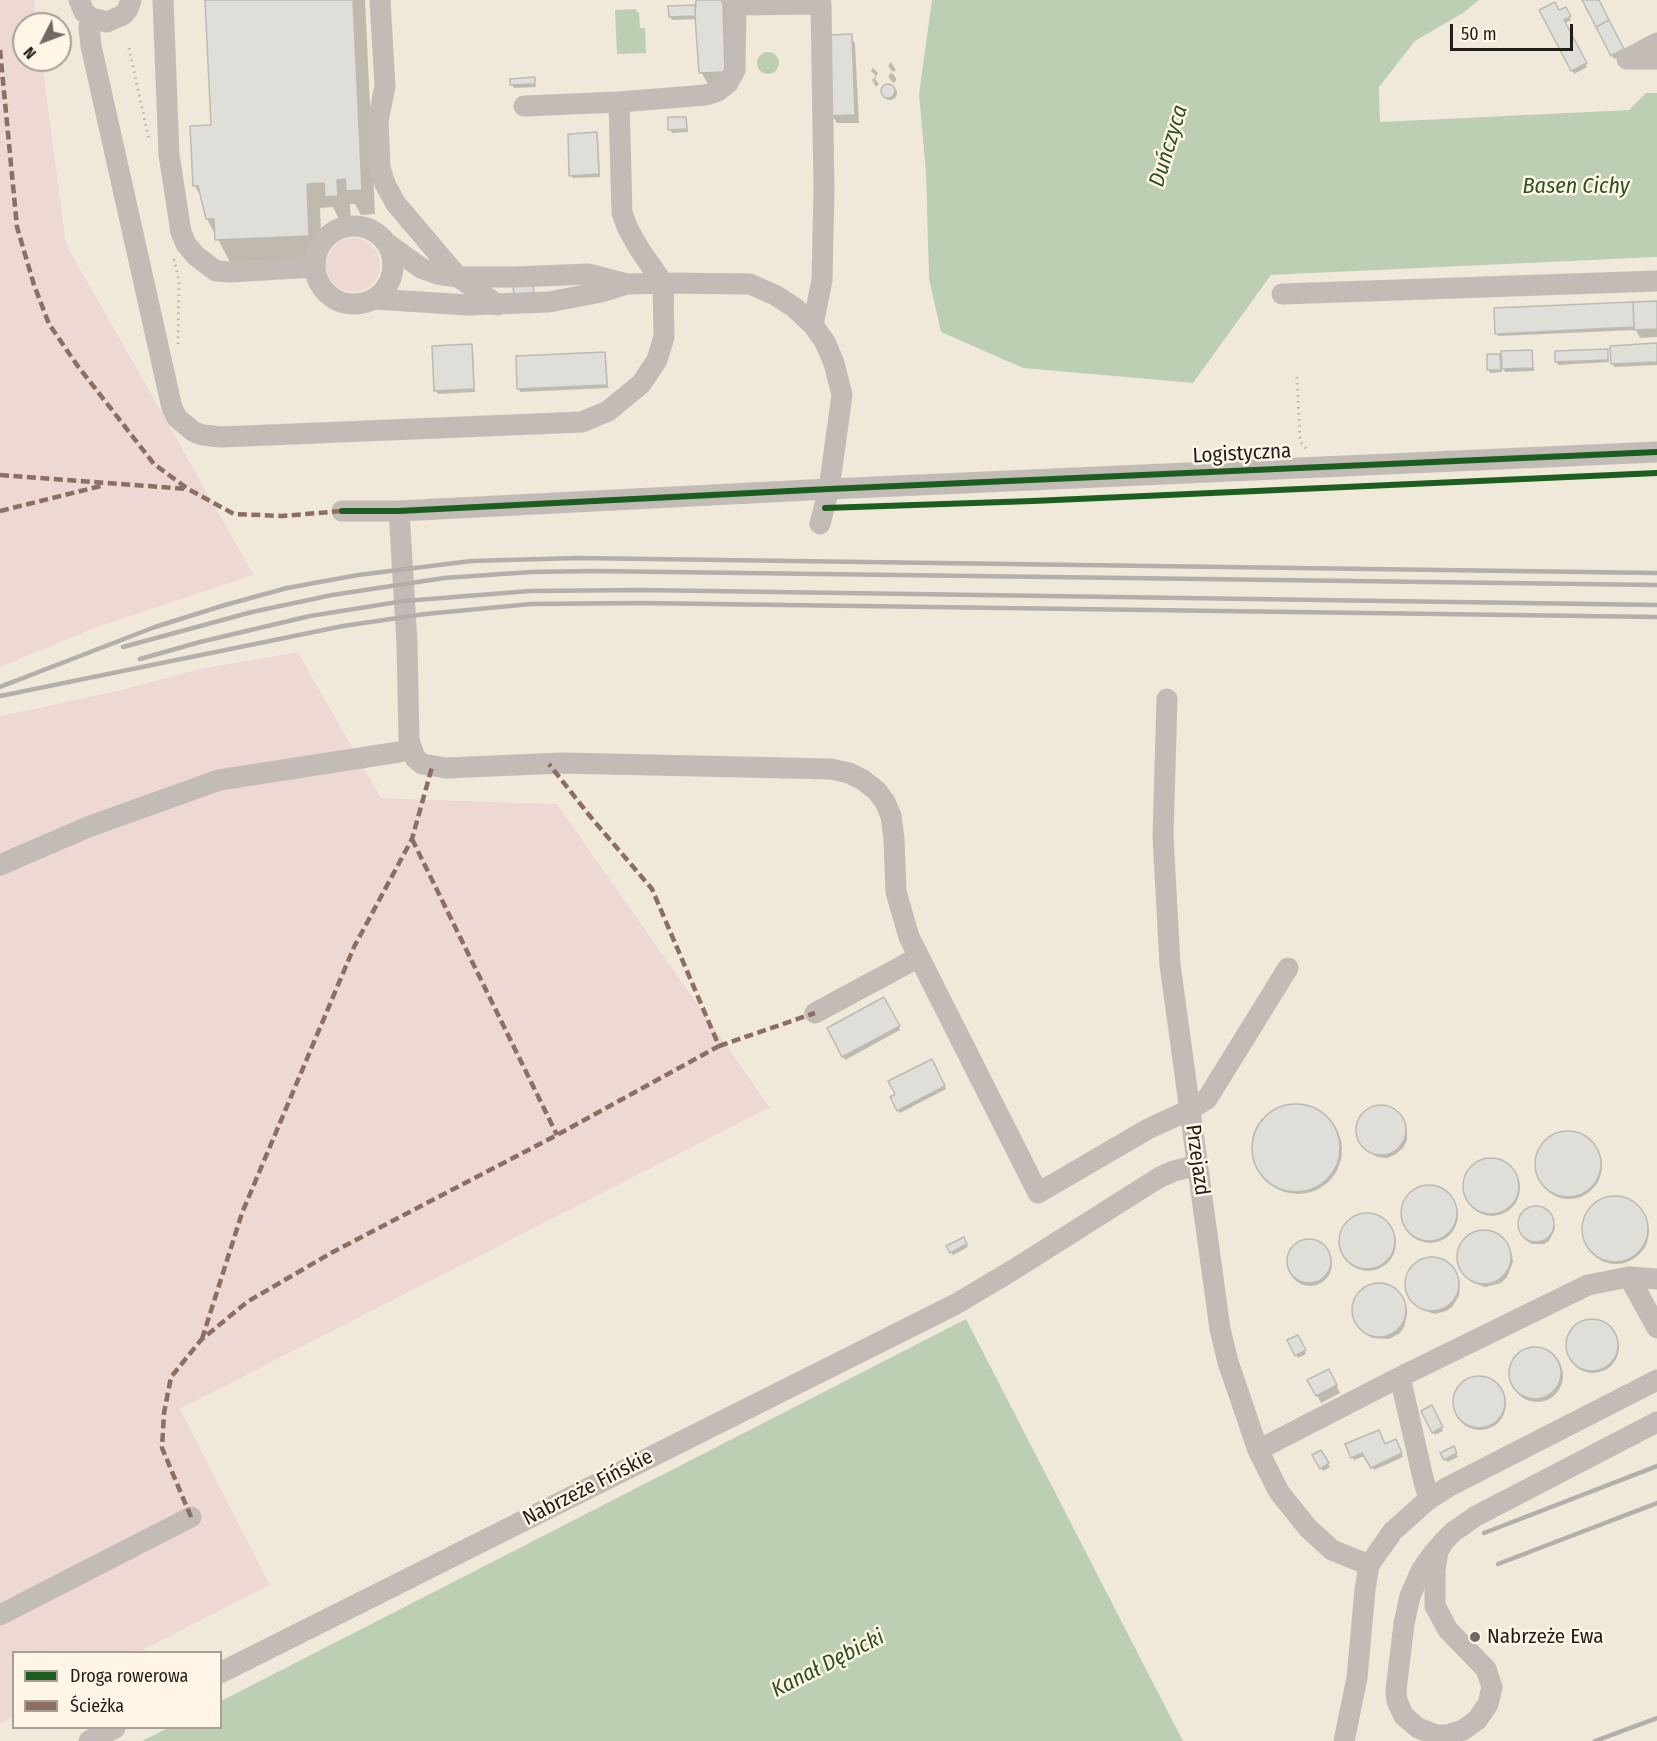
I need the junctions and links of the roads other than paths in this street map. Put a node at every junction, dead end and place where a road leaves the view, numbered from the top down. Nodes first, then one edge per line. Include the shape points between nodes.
1 (79, 0) edge
2 (131, 0) edge
3 (163, 0) edge
4 (380, 0) edge
5 (821, 2) edge
6 (736, 3) edge
7 (91, 18) junction
8 (1657, 43) edge
9 (1657, 59) edge
10 (619, 102) junction
11 (524, 106) dead end
12 (388, 244) junction
13 (314, 267) junction
14 (458, 277) junction
15 (1657, 281) edge
16 (663, 283) junction
17 (627, 284) junction
18 (1282, 294) dead end
19 (374, 299) junction
20 (498, 305) junction
21 (813, 326) junction
22 (1657, 452) edge
23 (829, 489) junction
24 (342, 511) dead end
25 (399, 511) junction
26 (820, 524) dead end
27 (1167, 699) dead end
28 (411, 748) junction
29 (0, 865) edge
30 (919, 957) junction
31 (1288, 969) dead end
32 (814, 1013) dead end
33 (1190, 1110) junction
34 (1197, 1165) junction
35 (1629, 1277) junction
36 (1657, 1279) edge
37 (1657, 1328) edge
38 (1400, 1377) junction
39 (1657, 1380) edge
40 (1657, 1422) edge
41 (1258, 1450) junction
42 (1429, 1499) junction
43 (191, 1517) dead end
44 (1444, 1541) junction
45 (1370, 1565) junction
46 (0, 1615) edge
47 (222, 1672) edge
48 (113, 1729) edge
49 (89, 1741) edge
50 (1344, 1741) edge

1 - 7 street
2 - 7 street via 116,20
3 - 13 street via 169,155 186,244 216,271
4 - 14 street via 385,86 378,121 380,168 396,204
5 - 6 street
5 - 21 street via 822,280
6 - 10 street via 735,70 728,83 706,95
7 - 16 street via 91,46 172,408 177,418 194,432 221,437 582,422 618,404 650,372 664,337
8 - 9 street via 1627,59
10 - 11 street
10 - 16 street via 622,213 640,250
12 - 13 street via 369,228 344,226 322,241
12 - 14 street via 421,268
12 - 19 street via 393,268 390,280
13 - 19 street via 325,292 336,300 349,304
14 - 17 street via 588,274
14 - 20 street
15 - 18 street
16 - 17 street
16 - 21 street via 750,284 789,304
17 - 20 street via 572,299
19 - 20 street
21 - 23 street via 834,363 842,395
22 - 23 street, Logistyczna
23 - 25 street, Logistyczna
23 - 26 street
24 - 25 street, Logistyczna
25 - 28 street
27 - 33 street, Przejazd via 1165,906
28 - 29 street via 219,780
28 - 30 street via 422,764 446,768 562,763 799,767 849,773 877,790 891,816 898,901
30 - 32 street
30 - 33 street via 1038,1193
31 - 33 street via 1207,1099
33 - 34 street, Przejazd
34 - 41 street, Przejazd via 1220,1329
34 - 47 street, Nabrzeże Fińskie via 1160,1177 956,1304
35 - 36 street
35 - 37 street
35 - 38 street via 1588,1285
38 - 41 street
38 - 42 street
39 - 42 street
40 - 44 street via 1492,1506
41 - 45 street, Przejazd via 1279,1492 1308,1528 1332,1550
42 - 45 street via 1393,1531
43 - 46 street
44 - 44 street via 1421,1570 1410,1596 1396,1690 1400,1708 1410,1722 1426,1732 1447,1735 1463,1730 1477,1719 1488,1704 1492,1687 1486,1669 1448,1630 1435,1606 1435,1570
45 - 50 street via 1357,1678
48 - 49 street

